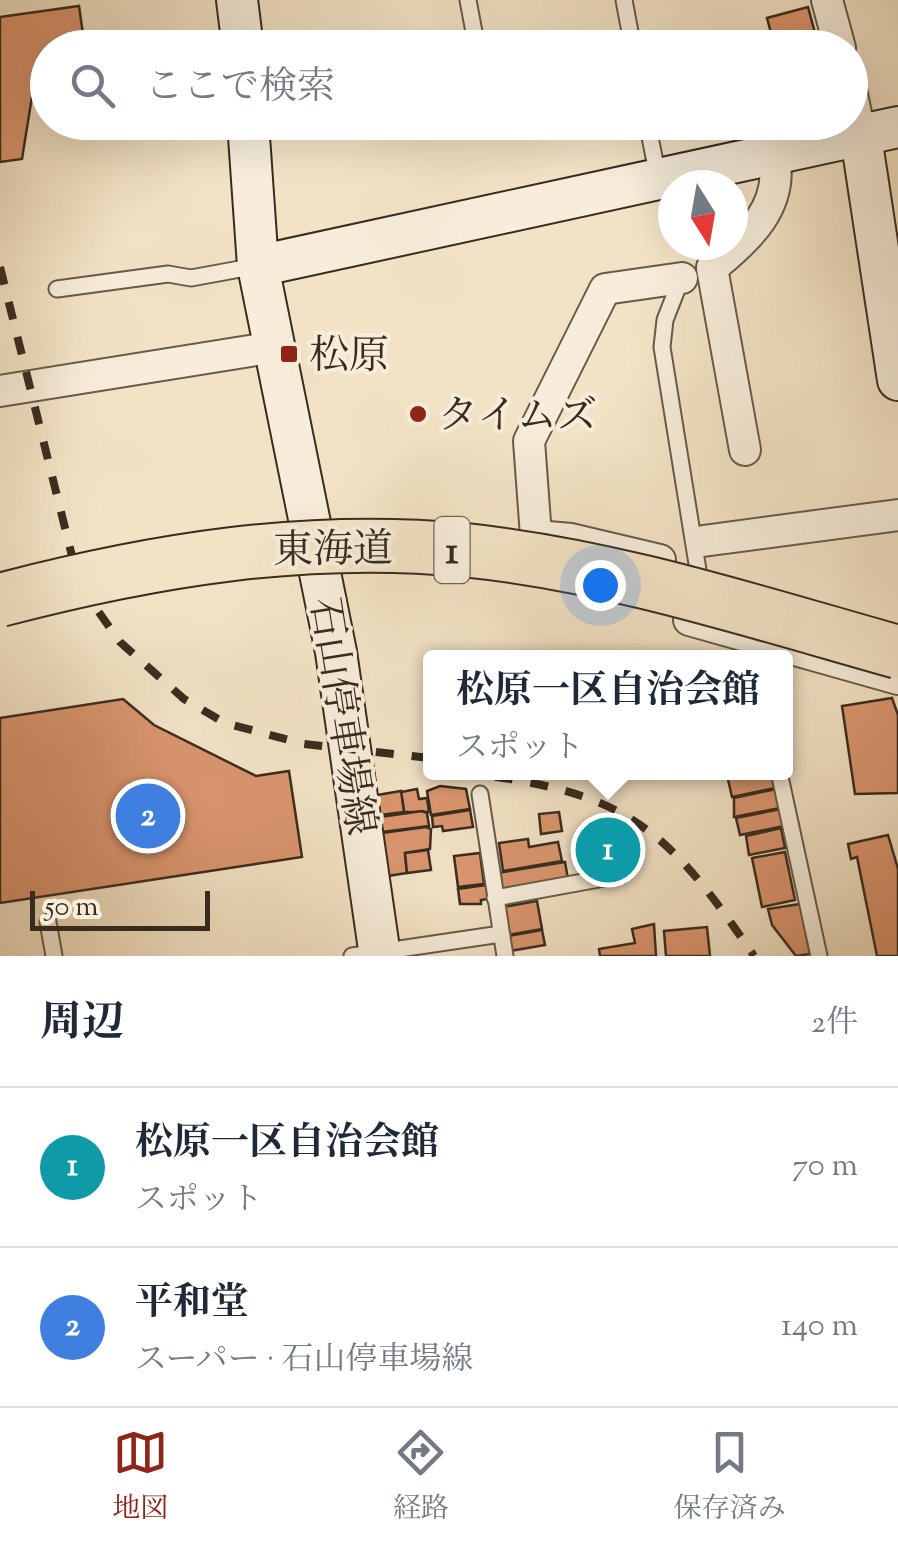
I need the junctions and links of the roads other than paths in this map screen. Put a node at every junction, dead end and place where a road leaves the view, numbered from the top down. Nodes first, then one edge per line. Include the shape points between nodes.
1 (237, 0) edge
2 (468, 0) edge
3 (624, 0) edge
4 (828, 0) edge
5 (241, 30) edge
6 (474, 30) edge
7 (630, 30) edge
8 (836, 30) edge
9 (880, 132) edge
10 (249, 140) edge
11 (650, 140) edge
12 (846, 140) edge
13 (774, 157) junction
14 (711, 170) edge
15 (658, 181) joint
16 (258, 266) junction
17 (685, 275) joint
18 (57, 289) dead end
19 (274, 347) junction
20 (898, 380) edge
21 (0, 391) edge
22 (745, 450) dead end
23 (898, 515) edge
24 (532, 546) junction
25 (316, 548) junction
26 (700, 556) junction
27 (0, 600) edge
28 (895, 631) edge
29 (752, 647) edge
30 (793, 656) edge
31 (898, 679) edge
32 (781, 780) edge
33 (480, 794) dead end
34 (621, 875) dead end
35 (495, 898) junction
36 (48, 922) dead end
37 (500, 934) junction
38 (370, 954) edge
39 (54, 956) edge
40 (505, 956) edge
41 (819, 956) edge

1 - 5 main road
2 - 6 lane
3 - 7 lane
4 - 8 street
9 - 20 main road
10 - 16 main road, 石山停車場線
11 - 15 lane
12 - 13 main road
13 - 14 main road
13 - 22 street via 778,177 770,206 741,245 712,268
15 - 16 main road
16 - 18 lane
16 - 19 main road, 石山停車場線
17 - 24 street via 604,288 529,441
17 - 26 lane via 665,320 662,347
19 - 21 street
19 - 25 main road, 石山停車場線
23 - 26 street
24 - 25 street
24 - 26 street via 588,542
24 - 29 street via 562,580
25 - 27 street via 167,561
25 - 38 main road, 石山停車場線 via 348,727
26 - 28 street
27 - 28 highway, 東海道 / 1, bridge via 204,556 406,546 496,554
30 - 31 street
32 - 41 lane
33 - 35 lane
34 - 35 lane
35 - 37 lane
36 - 39 lane
37 - 38 lane
37 - 40 lane

